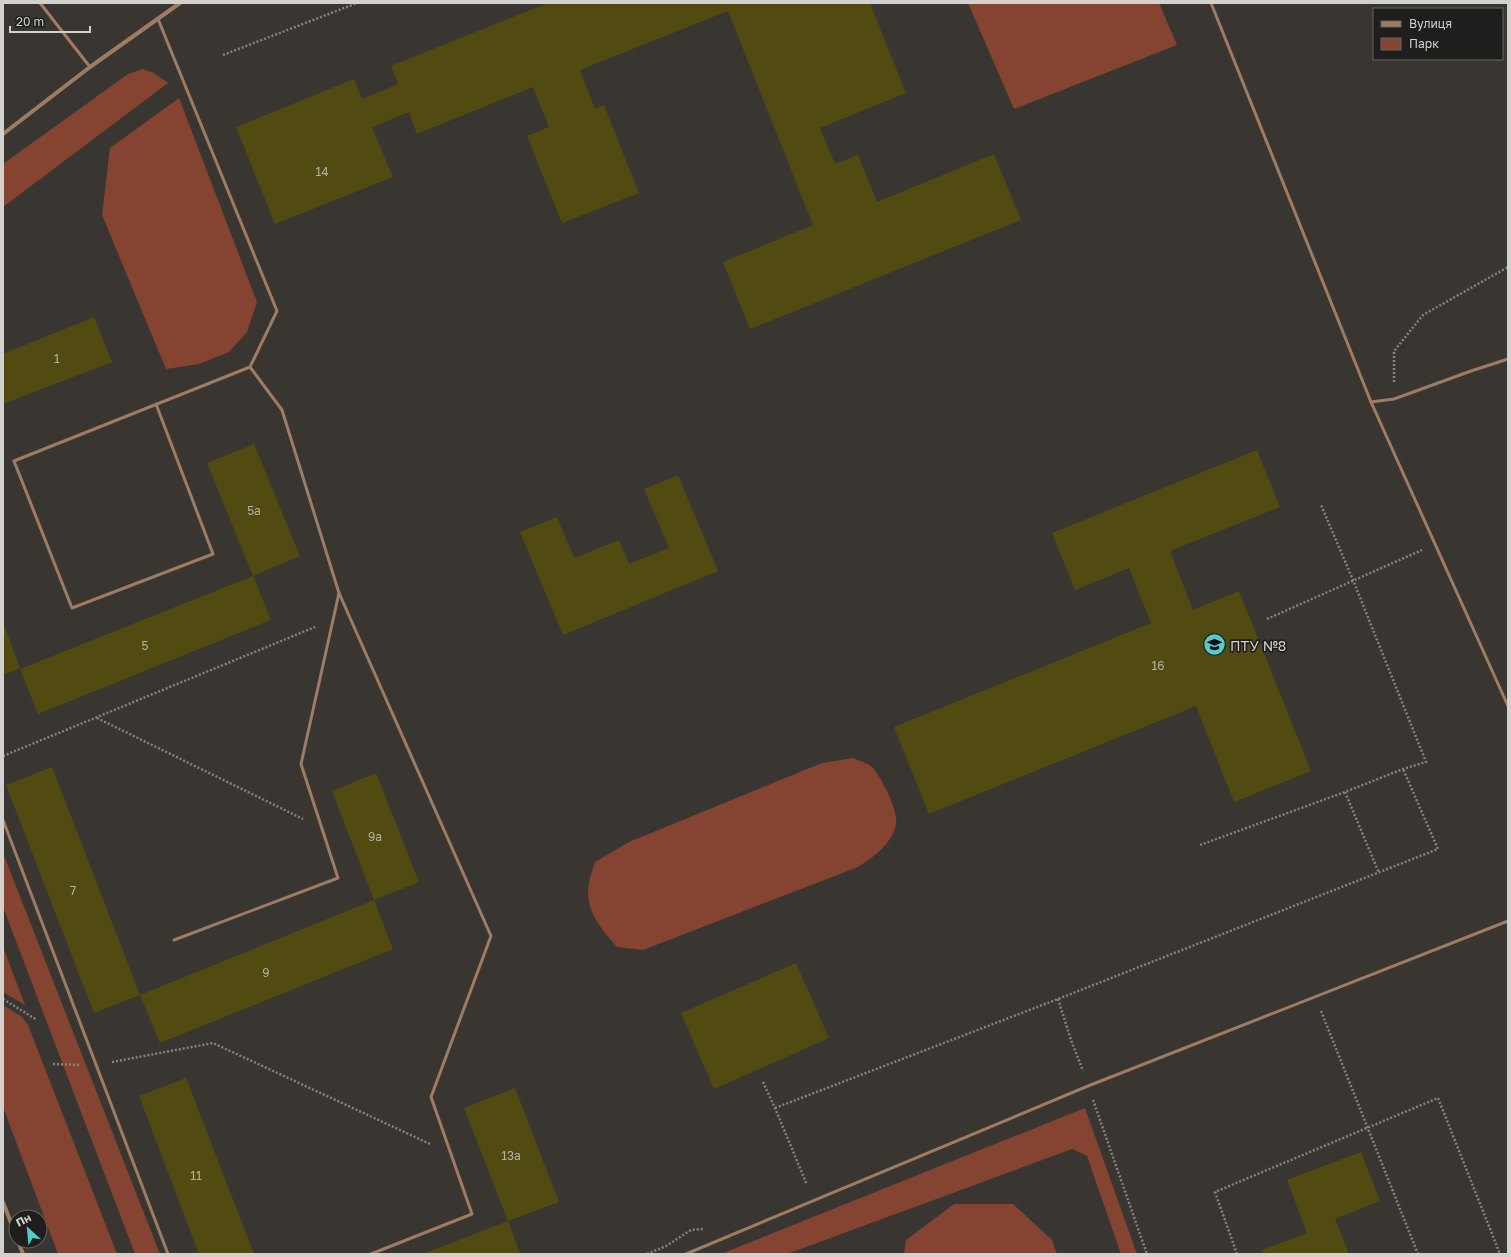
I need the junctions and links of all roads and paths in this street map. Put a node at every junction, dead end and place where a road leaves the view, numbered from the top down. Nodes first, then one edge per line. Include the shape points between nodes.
1 (40, 3) edge
2 (180, 3) edge
3 (357, 3) edge
4 (1211, 3) edge
5 (158, 19) junction
6 (223, 55) dead end
7 (90, 67) junction
8 (3, 134) edge
9 (1508, 267) edge
10 (1508, 359) edge
11 (250, 367) junction
12 (1394, 399) junction
13 (1371, 402) junction
14 (156, 404) junction
15 (1321, 505) dead end
16 (1435, 544) junction
17 (1353, 580) junction
18 (339, 594) junction
19 (333, 619) junction
20 (1267, 619) dead end
21 (1508, 706) edge
22 (97, 718) junction
23 (3, 756) edge
24 (1403, 769) junction
25 (1345, 792) junction
26 (3, 820) edge
27 (321, 828) junction
28 (1200, 845) dead end
29 (1379, 873) junction
30 (1508, 922) edge
31 (174, 940) dead end
32 (1316, 997) junction
33 (3, 999) edge
34 (1058, 999) junction
35 (37, 1020) dead end
36 (53, 1064) dead end
37 (96, 1065) junction
38 (1086, 1078) dead end
39 (763, 1082) dead end
40 (1088, 1086) junction
41 (775, 1108) junction
42 (1368, 1128) junction
43 (451, 1153) junction
44 (807, 1186) dead end
45 (3, 1202) edge
46 (8, 1215) edge
47 (168, 1254) edge
48 (372, 1254) edge
49 (686, 1254) edge
50 (1147, 1254) edge
51 (1237, 1254) edge
52 (1418, 1254) edge
53 (1500, 1254) edge

1 - 7 lane
2 - 5 street
3 - 6 path
4 - 13 lane
5 - 7 street
5 - 11 lane via 277,311
7 - 8 street
9 - 12 path via 1423,315 1394,351
10 - 12 lane
11 - 14 lane
11 - 18 lane via 282,410
12 - 13 lane
13 - 16 lane
14 - 14 lane via 14,461 72,608 213,554
15 - 17 path
16 - 17 path
16 - 21 lane
17 - 20 path
17 - 24 path via 1426,762
18 - 19 lane
18 - 43 lane via 491,936 431,1097
19 - 22 path
19 - 27 lane via 300,764
22 - 23 path
22 - 27 path
24 - 25 path
24 - 29 path via 1438,849
25 - 28 path
25 - 29 path
26 - 37 lane
27 - 31 lane via 338,878
29 - 34 path
30 - 32 lane
32 - 40 lane
32 - 42 path
33 - 35 path
34 - 38 path
34 - 41 path
36 - 37 path
37 - 43 path via 213,1043
37 - 47 lane
39 - 41 path
40 - 49 lane
40 - 50 path
41 - 44 path
42 - 51 path via 1215,1192
42 - 52 path
42 - 53 path via 1438,1098
43 - 48 lane via 472,1214
45 - 46 street

